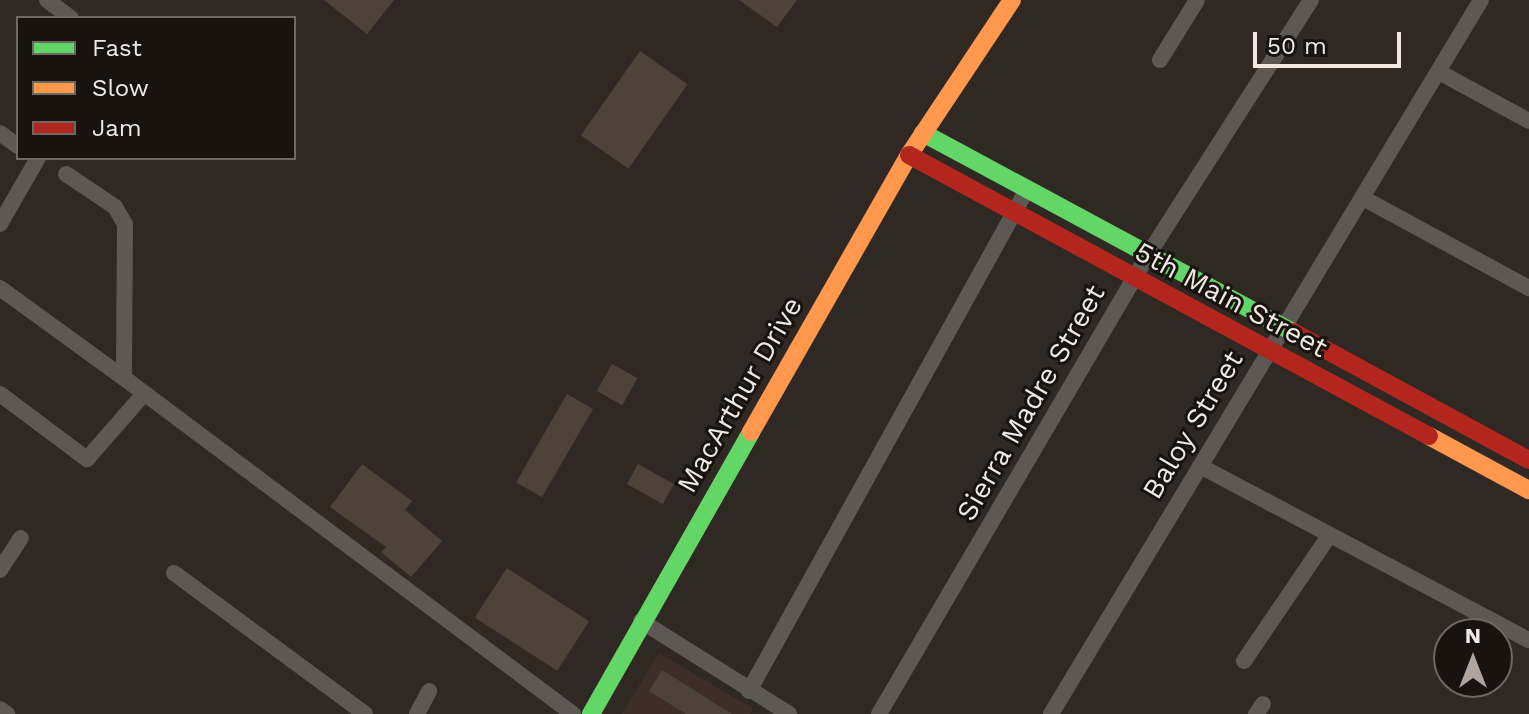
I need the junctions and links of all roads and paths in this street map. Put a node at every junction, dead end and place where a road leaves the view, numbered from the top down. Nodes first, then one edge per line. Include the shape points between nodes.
1 (47, 0) edge
2 (994, 0) edge
3 (1012, 0) edge
4 (1197, 0) edge
5 (1311, 0) edge
6 (1481, 0) edge
7 (68, 16) edge
8 (1160, 60) dead end
9 (1439, 72) junction
10 (940, 106) junction
11 (1529, 121) edge
12 (923, 133) junction
13 (909, 155) junction
14 (35, 160) edge
15 (66, 174) dead end
16 (1026, 191) junction
17 (1363, 198) junction
18 (1013, 213) junction
19 (0, 224) edge
20 (1146, 258) junction
21 (1133, 280) junction
22 (0, 288) edge
23 (1529, 288) edge
24 (1282, 328) junction
25 (1268, 350) junction
26 (124, 378) junction
27 (0, 394) edge
28 (144, 394) junction
29 (1529, 460) edge
30 (1200, 466) junction
31 (1529, 490) edge
32 (1329, 536) junction
33 (21, 538) dead end
34 (0, 570) edge
35 (174, 573) dead end
36 (641, 621) junction
37 (1529, 640) edge
38 (1244, 661) dead end
39 (429, 691) dead end
40 (749, 691) junction
41 (0, 709) edge
42 (7, 714) edge
43 (365, 714) edge
44 (417, 714) edge
45 (573, 714) edge
46 (591, 714) edge
47 (789, 714) edge
48 (879, 714) edge
49 (1051, 714) edge

1 - 7 street
2 - 10 street, MacArthur Drive
3 - 10 street, MacArthur Drive
4 - 8 street
5 - 20 street, Sierra Madre Street
6 - 9 street, Baloy Street
9 - 11 street
9 - 17 street, Baloy Street
10 - 12 street, MacArthur Drive
12 - 13 street, MacArthur Drive
12 - 16 street, 5th Main Street
13 - 18 street, 5th Main Street
13 - 36 street, MacArthur Drive
14 - 19 street
15 - 26 street via 115,207 125,224
16 - 18 street
16 - 20 street, 5th Main Street
17 - 23 street
17 - 24 street, Baloy Street
18 - 21 street, 5th Main Street
18 - 40 street
20 - 21 street, Sierra Madre Street
20 - 24 street, 5th Main Street
21 - 25 street, 5th Main Street
21 - 48 street, Sierra Madre Street
22 - 26 street
24 - 25 street, Baloy Street
24 - 29 street, 5th Main Street
25 - 30 street, Baloy Street
25 - 31 street, 5th Main Street
26 - 28 street
27 - 28 street via 87,459
28 - 45 street
30 - 32 street
30 - 49 street, Baloy Street
32 - 37 street
32 - 38 street
33 - 34 street
35 - 43 street
36 - 40 street
36 - 46 street, MacArthur Drive
39 - 44 street
40 - 47 street
41 - 42 street

